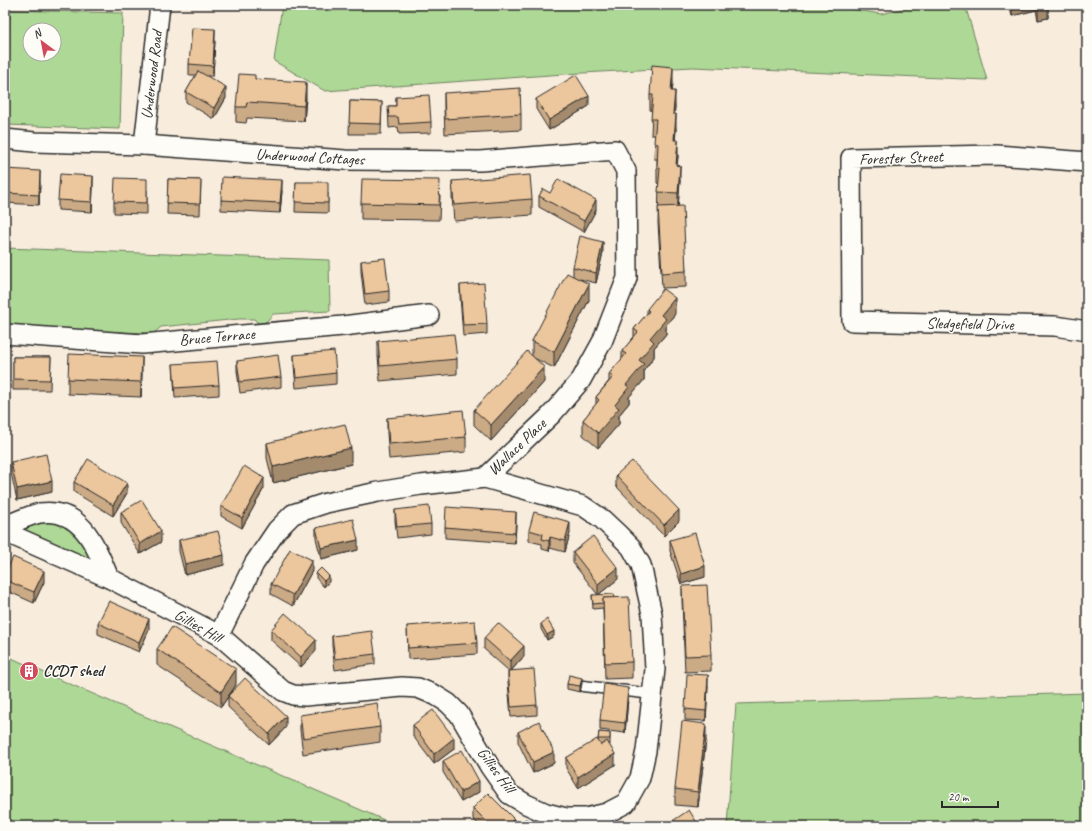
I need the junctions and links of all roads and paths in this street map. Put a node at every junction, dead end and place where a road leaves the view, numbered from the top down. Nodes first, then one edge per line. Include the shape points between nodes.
1 (160, 5) edge
2 (5, 139) edge
3 (144, 145) junction
4 (615, 150) joint
5 (1087, 162) edge
6 (429, 315) dead end
7 (852, 321) joint
8 (1087, 331) edge
9 (5, 334) edge
10 (485, 478) junction
11 (5, 526) edge
12 (5, 532) edge
13 (109, 578) junction
14 (219, 635) junction
15 (583, 686) edge
16 (653, 694) junction

1 - 3 street, Underwood Road
2 - 3 street, Underwood Cottages
3 - 4 street, Underwood Cottages via 345,160 480,161
4 - 10 street, Wallace Place via 626,171 627,278 602,342 580,380 551,415
5 - 7 street, Forester Street via 997,155 851,158
6 - 9 street, Bruce Terrace via 343,326 142,344
7 - 8 street, Sledgefield Drive via 1055,326
10 - 14 street, Wallace Place via 378,492 326,503 293,514 277,530 254,564
10 - 16 street, Gillies Hill via 583,506 602,519 631,547 641,565 652,614 655,670
11 - 13 street via 40,514 57,513 74,520 95,544
12 - 13 street, Gillies Hill
13 - 14 street, Gillies Hill
14 - 16 street, Gillies Hill via 284,691 293,695 407,687 418,688 435,695 459,714 509,794 546,813 566,818 586,818 607,813 626,803 640,778
15 - 16 lane

